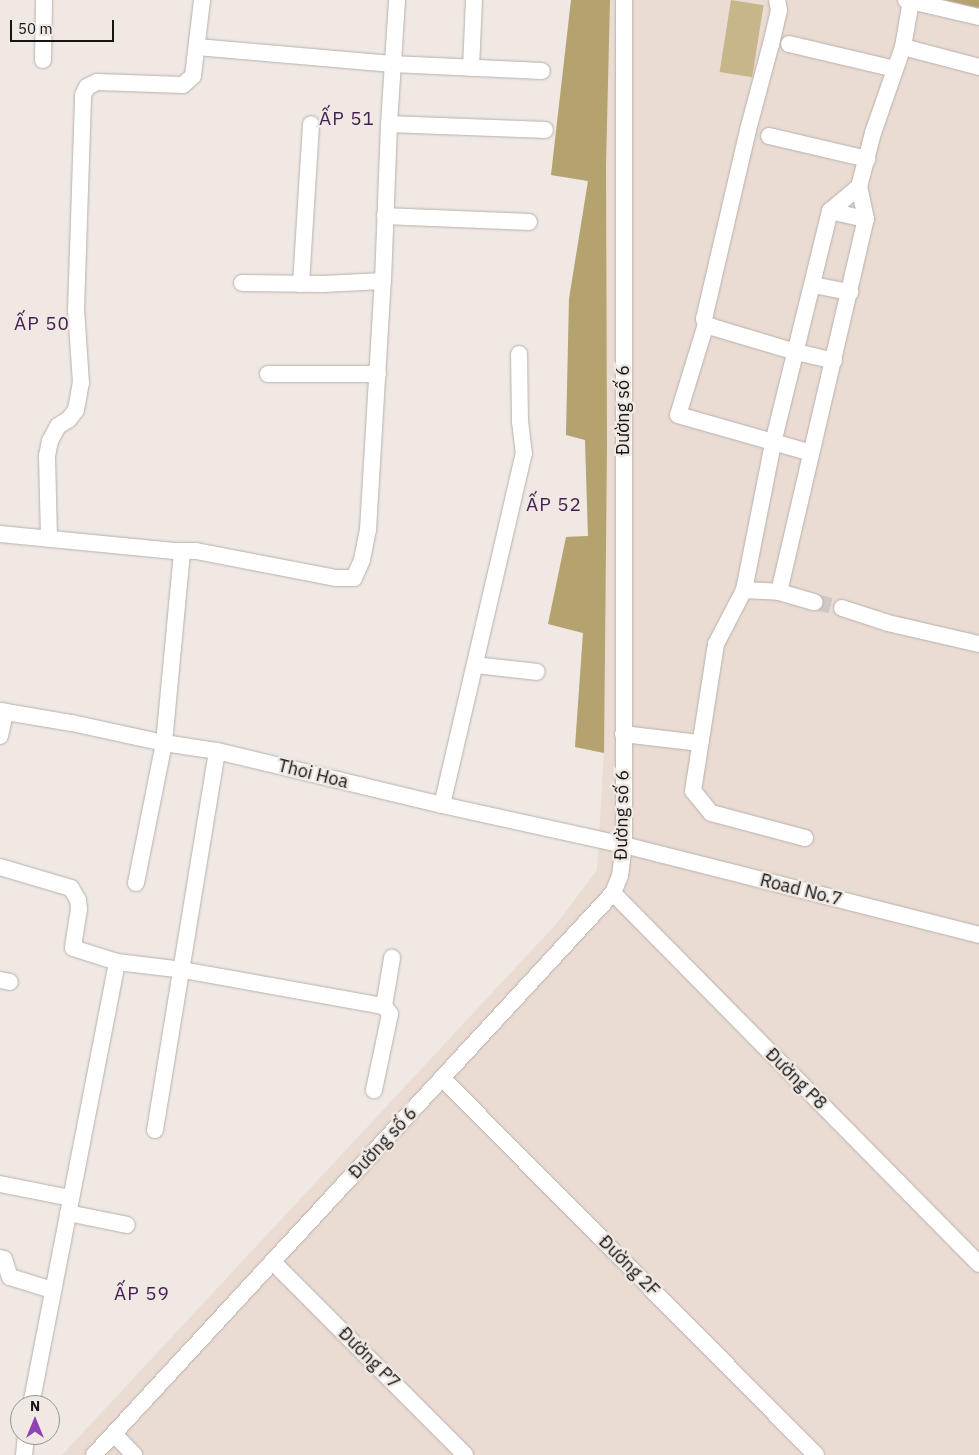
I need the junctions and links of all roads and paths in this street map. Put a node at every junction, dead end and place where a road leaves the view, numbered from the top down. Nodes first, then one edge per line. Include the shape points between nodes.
1 (44, 0) edge
2 (202, 0) edge
3 (397, 0) edge
4 (474, 0) edge
5 (624, 0) edge
6 (777, 0) edge
7 (909, 1) edge
8 (979, 17) edge
9 (789, 44) dead end
10 (197, 47) junction
11 (903, 47) junction
12 (43, 60) dead end
13 (392, 64) junction
14 (979, 67) edge
15 (471, 68) junction
16 (895, 69) junction
17 (542, 71) dead end
18 (311, 124) dead end
19 (389, 124) junction
20 (545, 130) dead end
21 (769, 136) dead end
22 (867, 158) junction
23 (859, 187) junction
24 (830, 211) junction
25 (385, 216) junction
26 (866, 219) junction
27 (529, 222) dead end
28 (384, 282) junction
29 (242, 283) dead end
30 (301, 284) junction
31 (813, 285) junction
32 (850, 292) junction
33 (706, 324) junction
34 (796, 352) junction
35 (519, 354) dead end
36 (834, 361) junction
37 (268, 374) dead end
38 (378, 374) junction
39 (773, 443) junction
40 (811, 452) junction
41 (0, 534) edge
42 (49, 538) junction
43 (182, 552) junction
44 (744, 590) junction
45 (778, 592) junction
46 (815, 602) tunnel mouth
47 (842, 608) tunnel mouth
48 (979, 644) edge
49 (475, 665) junction
50 (537, 672) dead end
51 (2, 712) edge
52 (623, 734) junction
53 (0, 736) edge
54 (700, 743) junction
55 (164, 744) junction
56 (217, 751) junction
57 (442, 805) junction
58 (805, 838) dead end
59 (624, 844) junction
60 (0, 867) edge
61 (136, 884) dead end
62 (613, 893) junction
63 (979, 935) edge
64 (392, 958) dead end
65 (117, 962) junction
66 (183, 970) junction
67 (384, 1006) junction
68 (442, 1078) junction
69 (374, 1090) dead end
70 (155, 1130) dead end
71 (0, 1184) edge
72 (69, 1206) junction
73 (127, 1225) dead end
74 (0, 1258) edge
75 (273, 1262) junction
76 (979, 1264) edge
77 (52, 1290) junction
78 (33, 1395) edge
79 (114, 1434) junction
80 (94, 1455) edge
81 (134, 1455) edge
82 (465, 1455) edge
83 (816, 1455) edge

1 - 12 street
2 - 10 street
3 - 13 street
4 - 15 street
5 - 52 street, Đường số 6
6 - 33 street via 779,10 771,44 703,314
7 - 8 street
7 - 11 street
9 - 16 street
10 - 13 street
10 - 42 street via 193,76 183,85 97,82 87,87 83,95 76,310 81,383 76,410 58,426 48,449
11 - 14 street
11 - 16 street
13 - 15 street
13 - 19 street
15 - 17 street
16 - 22 street
18 - 30 street
19 - 20 street
19 - 25 street
21 - 22 street
22 - 23 street
23 - 24 street
23 - 26 street
24 - 26 street
24 - 31 street
25 - 27 street
25 - 28 street
26 - 32 street
28 - 30 street
28 - 38 street
29 - 30 street
31 - 32 street
31 - 34 street
32 - 36 street
33 - 34 street
33 - 39 street via 678,416
34 - 36 street
34 - 39 street
35 - 49 street via 524,454
36 - 40 street
37 - 38 street
38 - 43 street via 368,530 362,560 354,578 336,578
39 - 40 street
39 - 44 street
40 - 45 street
41 - 42 street
42 - 43 street
43 - 55 street
44 - 45 street
44 - 54 street via 716,644
45 - 46 street
47 - 48 street via 888,623
49 - 50 street
49 - 57 street
51 - 53 street
51 - 55 street, Thoi Hoa via 72,723
52 - 54 street
52 - 59 street, Đường số 6
54 - 58 street via 693,791 711,814
55 - 56 street, Thoi Hoa
55 - 61 street
56 - 57 street, Thoi Hoa
56 - 66 street
57 - 59 street, Thoi Hoa
59 - 62 street, Đường số 6 via 620,876
59 - 63 street, Road No.7
60 - 65 street via 71,888 79,908 73,948
62 - 68 street, Đường số 6
62 - 76 street, Đường P8
64 - 67 street
65 - 66 street
65 - 72 street
66 - 67 street
66 - 70 street
67 - 69 street via 390,1014
68 - 75 street, Đường số 6
68 - 83 street, Đường 2F
71 - 72 street
72 - 73 street
72 - 77 street
74 - 77 street via 4,1259 10,1277
75 - 79 street, Đường số 6
75 - 82 street, Đường P7
77 - 78 street
79 - 80 street, Đường số 6
79 - 81 street

